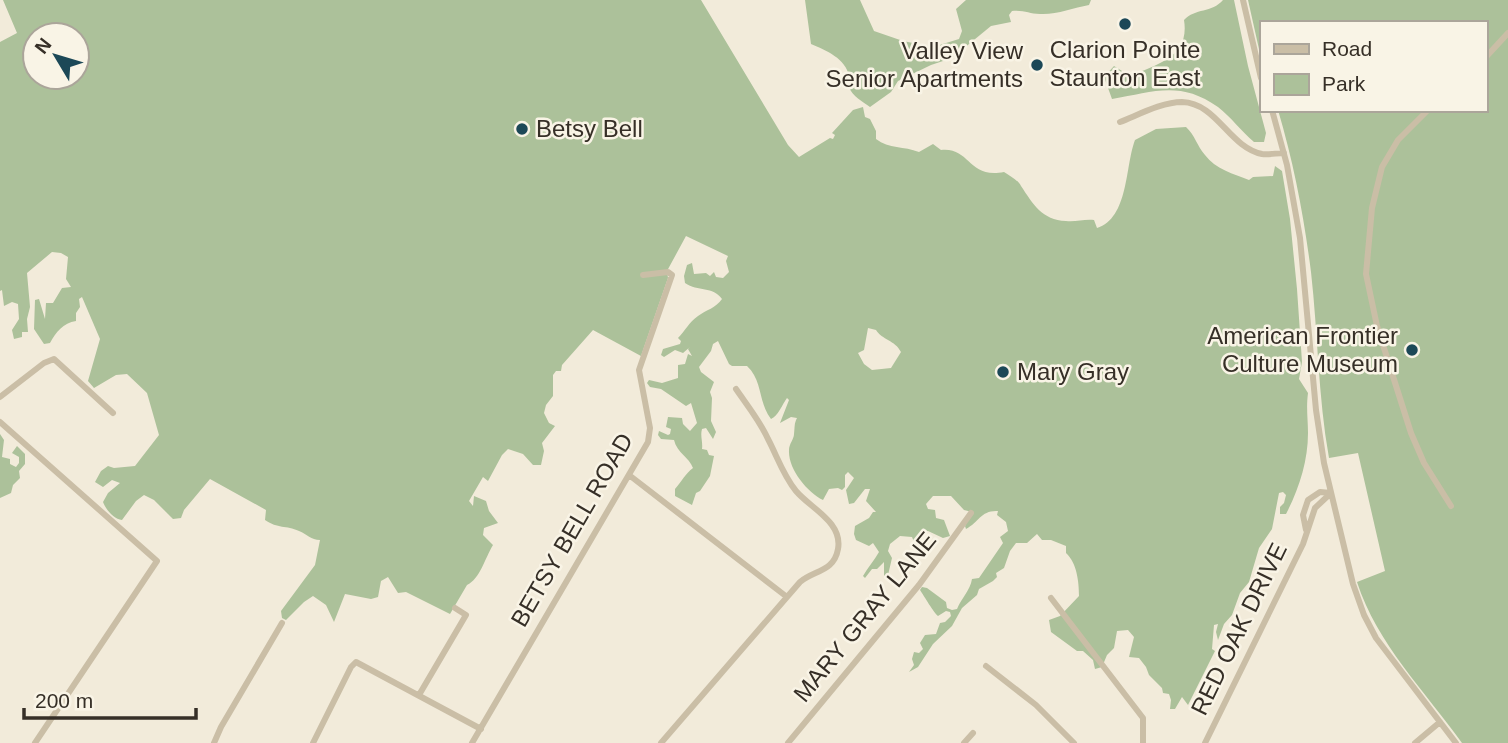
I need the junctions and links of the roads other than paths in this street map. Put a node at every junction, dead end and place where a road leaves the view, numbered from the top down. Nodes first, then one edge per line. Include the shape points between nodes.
1 (1243, 0) edge
2 (1508, 33) edge
3 (1487, 56) edge
4 (1260, 74) edge
5 (1273, 112) edge
6 (1426, 112) edge
7 (1120, 122) dead end
8 (1284, 153) junction
9 (643, 275) dead end
10 (736, 389) dead end
11 (0, 397) edge
12 (113, 413) dead end
13 (0, 422) edge
14 (629, 475) junction
15 (1331, 493) junction
16 (1451, 506) dead end
17 (971, 513) dead end
18 (787, 597) junction
19 (1051, 598) dead end
20 (455, 608) dead end
21 (282, 623) dead end
22 (986, 666) dead end
23 (419, 695) junction
24 (1440, 722) junction
25 (481, 729) junction
26 (973, 733) dead end
27 (35, 743) edge
28 (214, 743) edge
29 (313, 743) edge
30 (472, 743) edge
31 (662, 743) edge
32 (788, 743) edge
33 (964, 743) edge
34 (1074, 743) edge
35 (1143, 743) edge
36 (1205, 743) edge
37 (1415, 743) edge
38 (1456, 743) edge

1 - 4 street
2 - 3 street
5 - 8 street
6 - 16 street via 1394,145 1380,171 1370,218 1366,274 1410,433
7 - 8 street via 1170,104 1189,103 1210,113 1240,142 1260,153
8 - 15 street via 1300,238 1316,410
9 - 14 street, BETSY BELL ROAD via 668,272 673,278 639,370 649,433
10 - 18 street via 791,485 838,537 832,563 803,579
11 - 12 street via 54,359
13 - 27 street via 157,561
14 - 18 street
14 - 25 street, BETSY BELL ROAD
15 - 24 street via 1367,621
15 - 36 street, RED OAK DRIVE via 1320,492 1308,500 1303,544
17 - 32 street, MARY GRAY LANE via 919,585
18 - 31 street
19 - 35 street via 1135,704 1143,718
20 - 23 street via 466,615
21 - 28 street
22 - 34 street via 1036,705
23 - 25 street
23 - 29 street via 356,662
24 - 37 street
24 - 38 street
25 - 30 street, BETSY BELL ROAD
26 - 33 street

